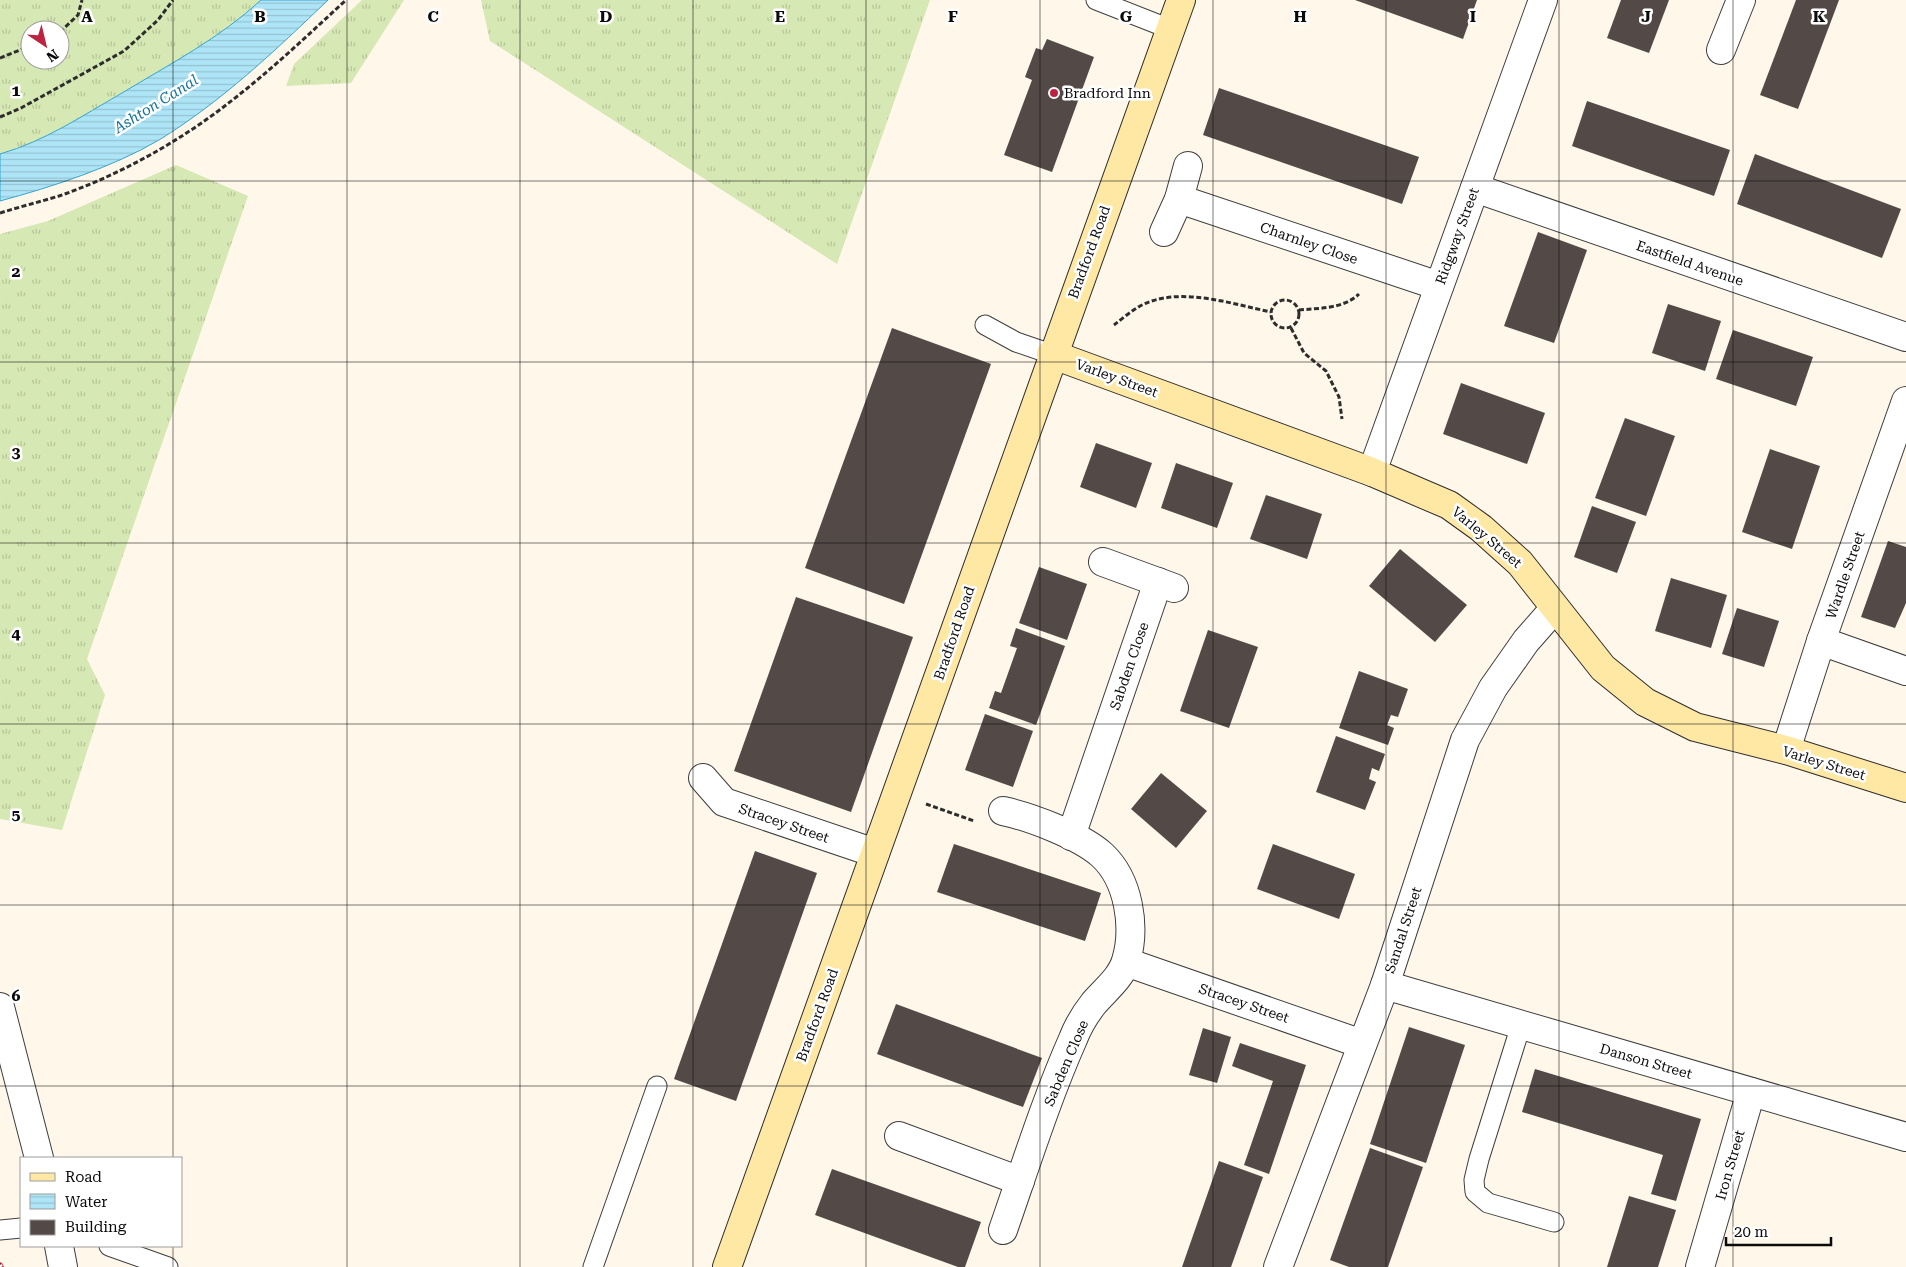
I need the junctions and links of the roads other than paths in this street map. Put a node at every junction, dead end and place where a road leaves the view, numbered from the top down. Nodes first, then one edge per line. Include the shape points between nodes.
1 (1096, 0) edge
2 (1181, 0) edge
3 (1543, 0) edge
4 (1741, 0) edge
5 (1170, 29) junction
6 (1721, 50) dead end
7 (1188, 166) dead end
8 (1475, 188) junction
9 (1179, 199) junction
10 (1164, 232) dead end
11 (1439, 286) junction
12 (985, 325) dead end
13 (1906, 337) edge
14 (1051, 354) junction
15 (1906, 401) edge
16 (1372, 472) junction
17 (1103, 562) dead end
18 (1555, 608) junction
19 (1822, 641) junction
20 (1906, 671) edge
21 (1786, 750) junction
22 (703, 778) dead end
23 (1906, 788) edge
24 (1003, 811) road end
25 (1071, 836) junction
26 (875, 853) junction
27 (1126, 962) junction
28 (1385, 985) junction
29 (0, 1007) edge
30 (1521, 1025) junction
31 (1362, 1044) junction
32 (657, 1086) dead end
33 (1751, 1092) junction
34 (899, 1136) dead end
35 (1906, 1138) edge
36 (39, 1157) edge
37 (1020, 1181) junction
38 (1554, 1222) dead end
39 (20, 1228) edge
40 (0, 1230) edge
41 (1003, 1230) dead end
42 (58, 1247) edge
43 (113, 1247) edge
44 (63, 1267) edge
45 (168, 1267) edge
46 (593, 1267) edge
47 (727, 1267) edge
48 (1278, 1267) edge
49 (1700, 1267) edge

1 - 5 lane
2 - 5 street, Bradford Road
3 - 8 street, Ridgway Street
4 - 6 street
5 - 14 street, Bradford Road
7 - 9 street
8 - 11 street, Ridgway Street
8 - 13 street, Eastfield Avenue
9 - 10 street
9 - 11 street, Charnley Close
11 - 16 street, Ridgway Street
12 - 14 lane via 1016,342
14 - 16 street, Varley Street
14 - 26 street, Bradford Road
15 - 19 street, Wardle Street
16 - 18 street, Varley Street via 1449,505 1481,528 1520,563
17 - 25 street, Sabden Close via 1166,585
18 - 21 street, Varley Street via 1604,668 1645,702 1695,727
18 - 28 street, Sandal Street via 1526,641 1493,688 1465,740
19 - 20 street
19 - 21 street, Wardle Street
21 - 23 street, Varley Street
22 - 26 street, Stracey Street via 724,802
24 - 25 street, Sabden Close
25 - 27 street, Sabden Close via 1103,856 1122,885 1130,924
26 - 47 street, Bradford Road
27 - 31 street, Stracey Street
27 - 37 street, Sabden Close via 1120,974 1094,1003 1073,1038
28 - 30 street, Danson Street
28 - 31 street, Sandal Street
29 - 36 street
30 - 33 street, Danson Street
30 - 38 lane via 1479,1159 1475,1192 1488,1203
31 - 48 street, Sandal Street
32 - 46 lane
33 - 35 street, Danson Street
33 - 49 street, Iron Street
34 - 37 street
37 - 41 street, Sabden Close
39 - 40 lane
42 - 44 street
43 - 45 lane

